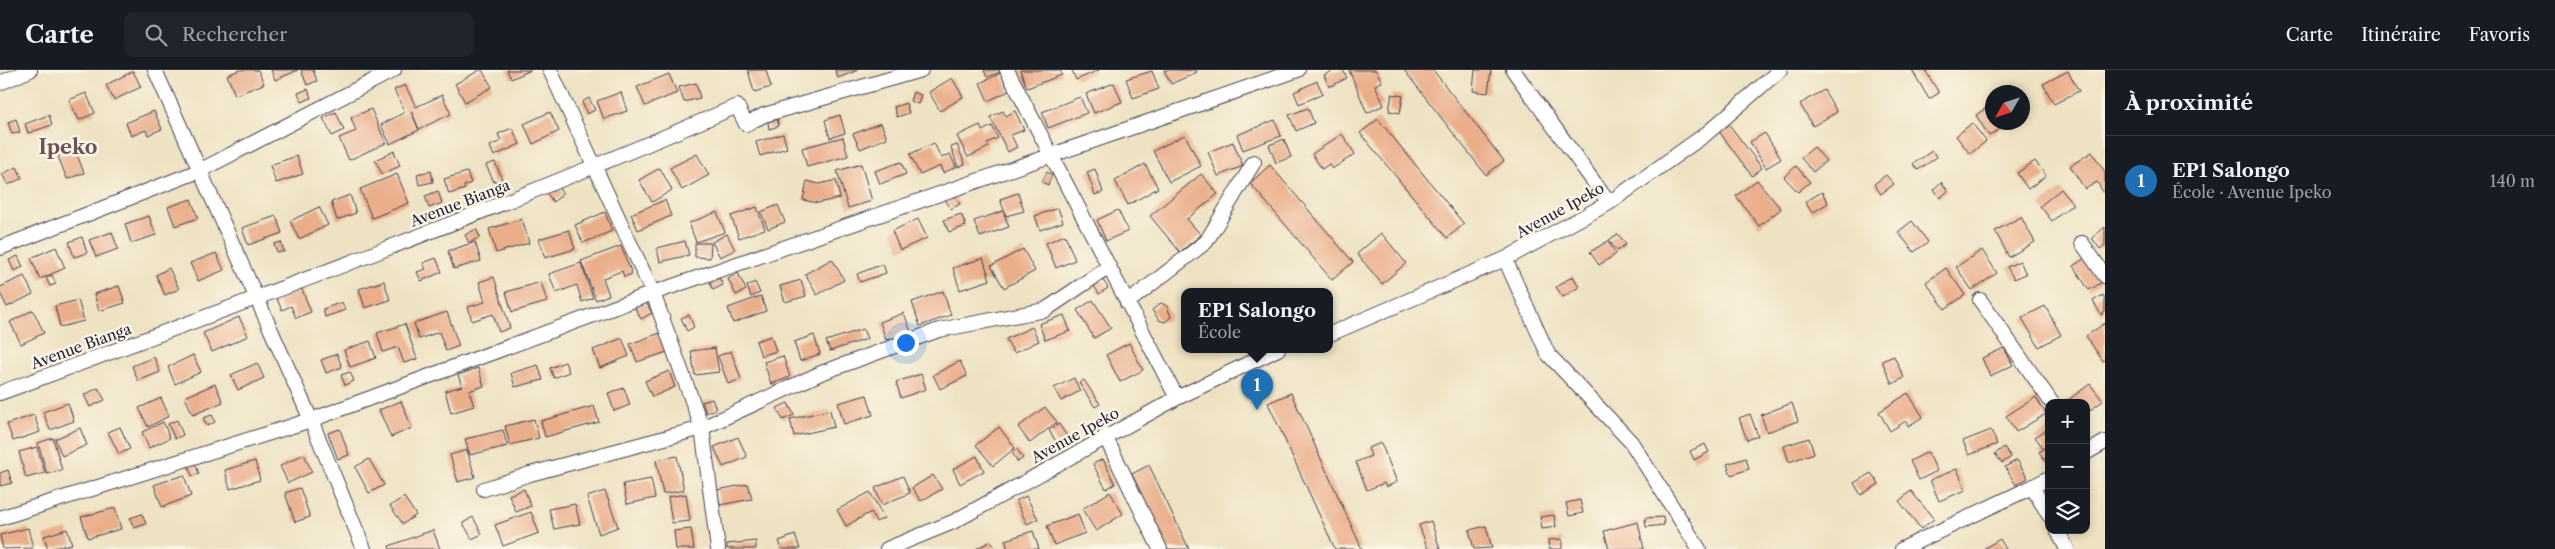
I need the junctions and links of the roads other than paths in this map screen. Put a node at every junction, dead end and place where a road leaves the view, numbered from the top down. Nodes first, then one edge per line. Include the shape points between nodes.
1 (30, 70) edge
2 (155, 70) edge
3 (394, 70) edge
4 (550, 70) edge
5 (921, 70) edge
6 (1007, 70) edge
7 (1298, 70) edge
8 (1513, 70) edge
9 (1780, 70) edge
10 (0, 83) edge
11 (1050, 155) junction
12 (1254, 162) dead end
13 (595, 168) junction
14 (199, 171) junction
15 (1609, 203) junction
16 (2082, 243) dead end
17 (0, 248) edge
18 (1505, 260) junction
19 (1109, 267) junction
20 (2105, 276) edge
21 (653, 293) junction
22 (258, 298) junction
23 (1980, 300) dead end
24 (1127, 303) junction
25 (1333, 333) edge
26 (1270, 353) edge
27 (0, 393) edge
28 (1176, 398) junction
29 (2049, 399) edge
30 (311, 420) junction
31 (702, 428) junction
32 (1105, 436) junction
33 (2105, 442) edge
34 (2090, 451) edge
35 (2045, 480) edge
36 (2032, 487) junction
37 (484, 489) dead end
38 (2045, 508) edge
39 (0, 518) edge
40 (2059, 534) edge
41 (364, 549) edge
42 (718, 549) edge
43 (887, 549) edge
44 (1160, 549) edge
45 (1699, 549) edge
46 (1902, 549) edge
47 (2067, 549) edge

1 - 10 street
2 - 14 street
3 - 14 street
4 - 13 street
5 - 13 street, Avenue Bianga via 764,115 746,124 737,106
6 - 11 street
7 - 11 street
8 - 15 street
9 - 15 street, Avenue Ipeko via 1706,134
11 - 19 street
11 - 21 street
12 - 24 street via 1206,242
13 - 21 street
13 - 22 street, Avenue Bianga
14 - 17 street
14 - 22 street
15 - 18 street, Avenue Ipeko
16 - 20 street
18 - 25 street, Avenue Ipeko
18 - 45 street via 1548,354 1631,442
19 - 24 street
19 - 31 street via 1045,310 939,330 821,373
21 - 30 street
21 - 31 street
22 - 27 street, Avenue Bianga
22 - 30 street
23 - 29 street
24 - 28 street
26 - 28 street, Avenue Ipeko
28 - 32 street, Avenue Ipeko
30 - 39 street
30 - 41 street
31 - 37 street
31 - 42 street
32 - 43 street, Avenue Ipeko via 953,522
32 - 44 street
33 - 34 street
35 - 36 street
36 - 38 street
36 - 46 street
40 - 47 street

